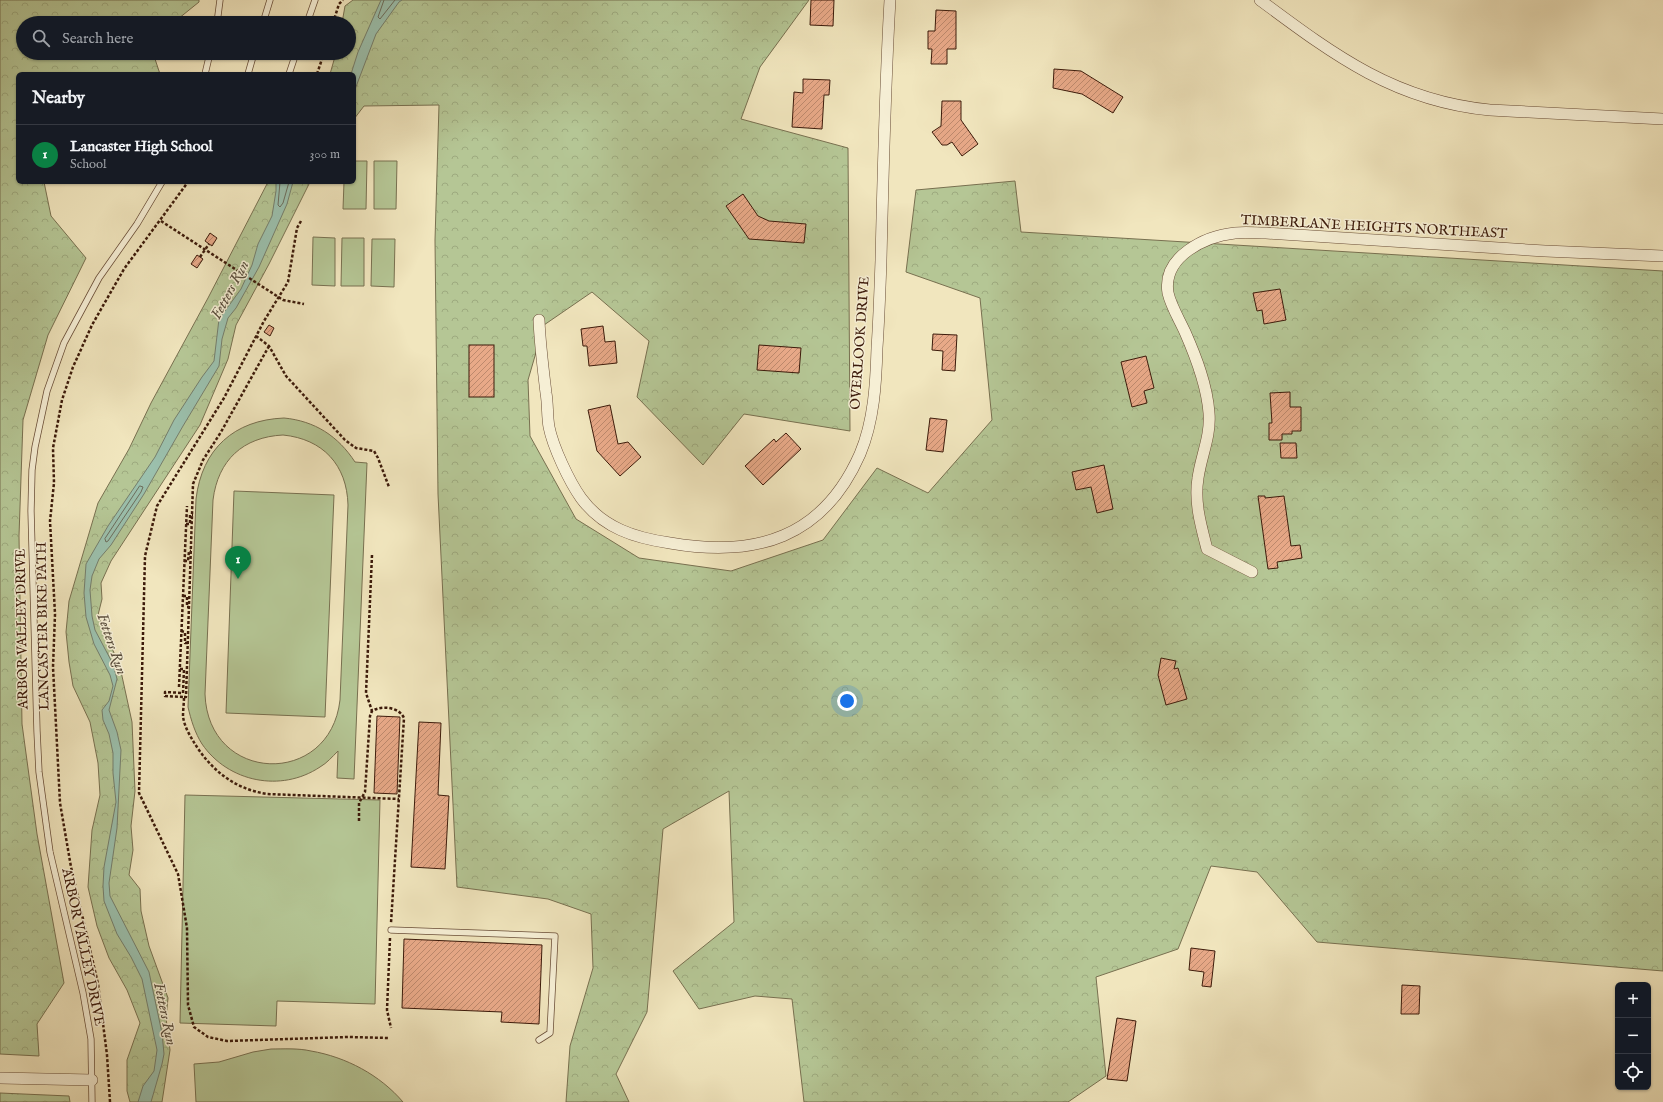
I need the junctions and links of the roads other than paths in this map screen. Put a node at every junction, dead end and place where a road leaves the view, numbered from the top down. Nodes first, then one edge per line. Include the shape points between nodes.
1 (220, 0) edge
2 (270, 0) edge
3 (315, 0) edge
4 (890, 0) edge
5 (1260, 0) edge
6 (218, 16) edge
7 (265, 16) edge
8 (309, 16) edge
9 (208, 60) edge
10 (252, 60) edge
11 (294, 60) edge
12 (205, 72) edge
13 (249, 72) edge
14 (290, 72) edge
15 (1663, 119) edge
16 (161, 184) edge
17 (1663, 256) edge
18 (539, 320) dead end
19 (1252, 572) dead end
20 (391, 930) road end
21 (539, 1040) dead end
22 (0, 1078) edge
23 (92, 1080) junction
24 (92, 1102) edge

1 - 6 lane
2 - 7 lane
3 - 8 lane
4 - 18 street, OVERLOOK DRIVE via 876,374 871,414 862,450 850,474 828,505 804,524 779,538 742,547 702,548 644,539 608,524 581,498 554,447 549,427
5 - 15 street via 1311,38 1362,70 1397,88 1429,100 1483,110
9 - 12 lane
10 - 13 lane
11 - 14 lane
16 - 23 lane, ARBOR VALLEY DRIVE via 100,278 64,343 47,391 32,470 40,772 50,852 83,993 91,1039
17 - 19 street, TIMBERLANE HEIGHTS NORTHEAST via 1266,233 1235,234 1216,238 1185,254 1170,271 1168,286 1172,304 1197,359 1209,413 1207,443 1197,479 1197,502 1201,524 1207,549
20 - 21 lane via 555,936 550,1033
22 - 23 street
23 - 24 lane, ARBOR VALLEY DRIVE

